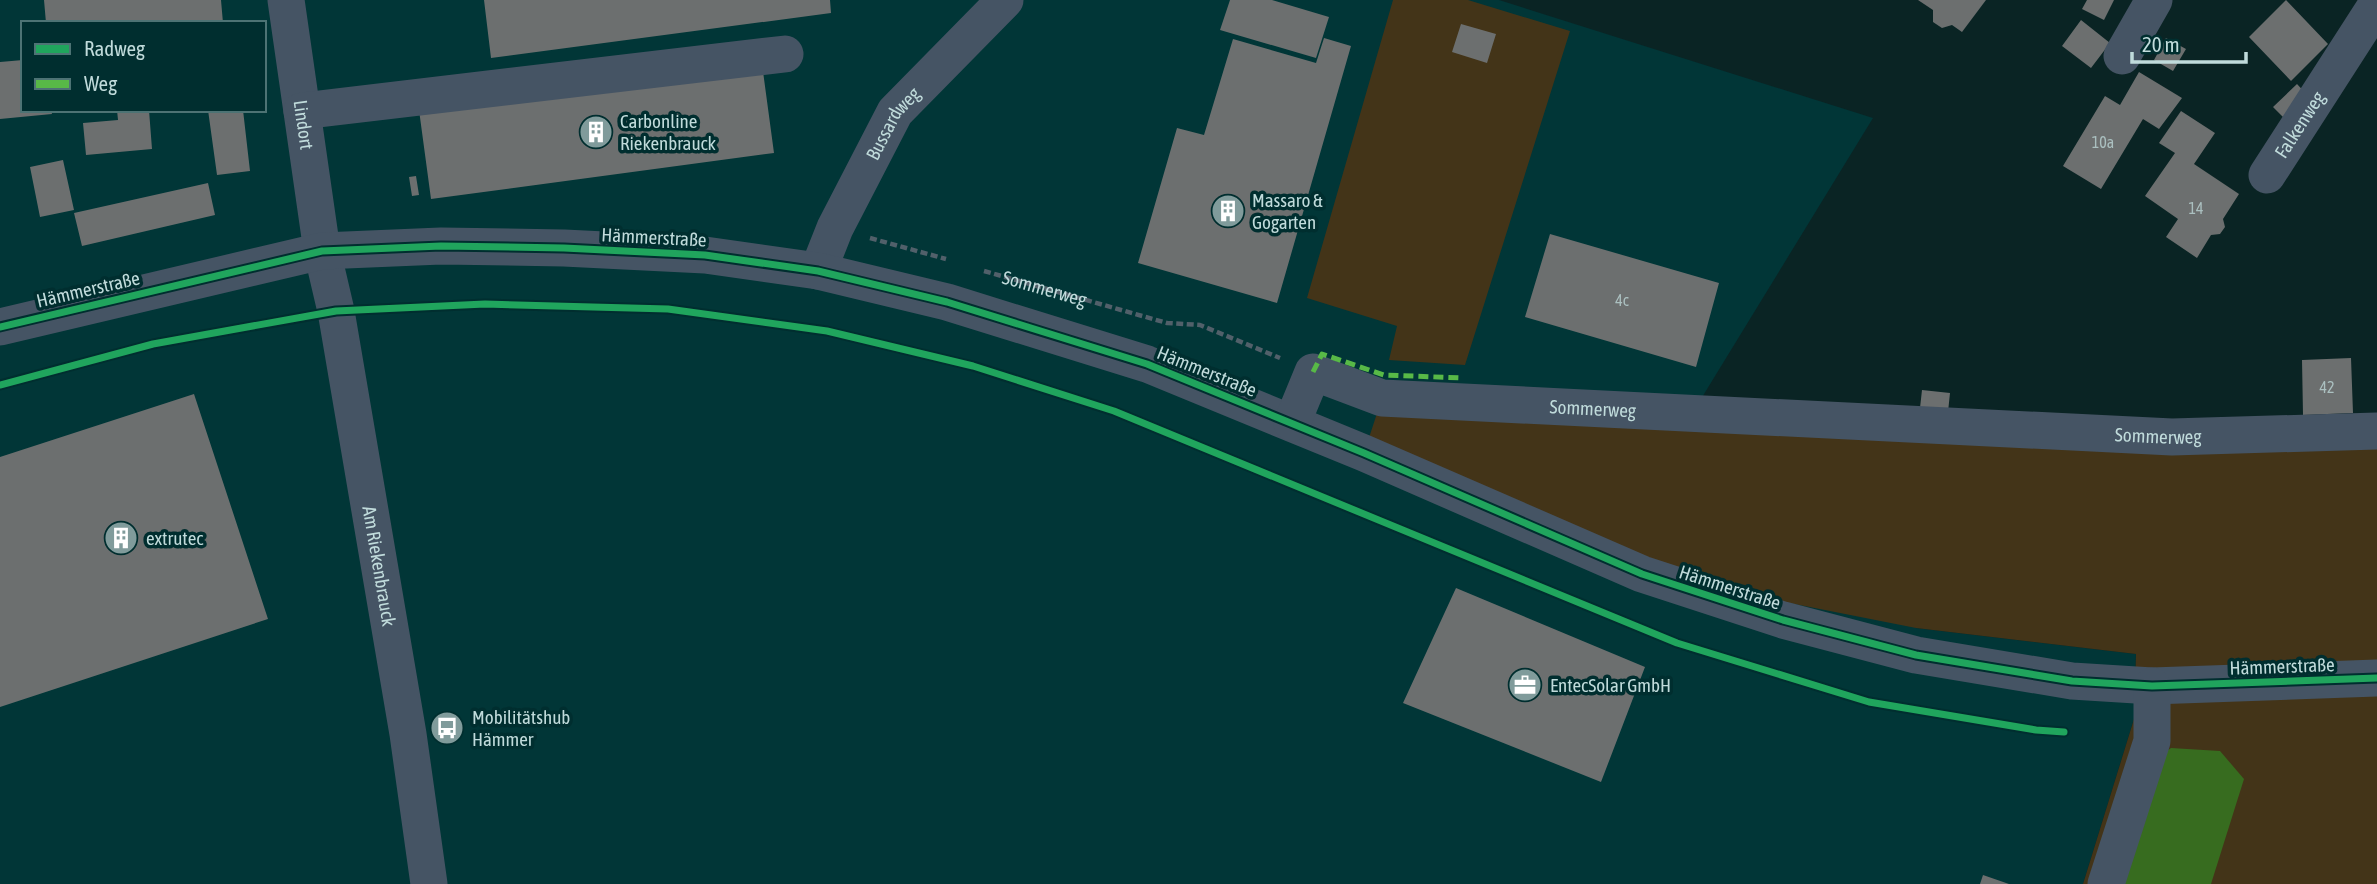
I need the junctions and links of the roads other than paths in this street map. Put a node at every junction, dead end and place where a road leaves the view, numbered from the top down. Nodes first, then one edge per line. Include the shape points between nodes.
1 (286, 0) edge
2 (1004, 0) edge
3 (2154, 0) edge
4 (2377, 4) edge
5 (785, 54) dead end
6 (2122, 56) dead end
7 (302, 111) junction
8 (2267, 175) dead end
9 (322, 251) junction
10 (818, 271) junction
11 (0, 327) edge
12 (1292, 423) junction
13 (2377, 431) edge
14 (2377, 678) edge
15 (2152, 686) junction
16 (429, 884) edge
17 (2106, 884) edge

1 - 7 street, Lindort
2 - 10 street, Bussardweg via 895,112
3 - 6 street
4 - 8 street, Falkenweg
5 - 7 street
7 - 9 street, Lindort
9 - 10 street, Hämmerstraße via 441,246 564,248 705,255
9 - 11 street, Hämmerstraße
9 - 16 street, Am Riekenbrauck via 408,734
10 - 12 street, Hämmerstraße via 947,302 1147,364
12 - 13 street, Sommerweg via 1313,372 1382,398 2172,437
12 - 15 street, Hämmerstraße via 1642,574 1783,620 1916,655 2072,681
14 - 15 street, Hämmerstraße
15 - 17 street via 2152,741

